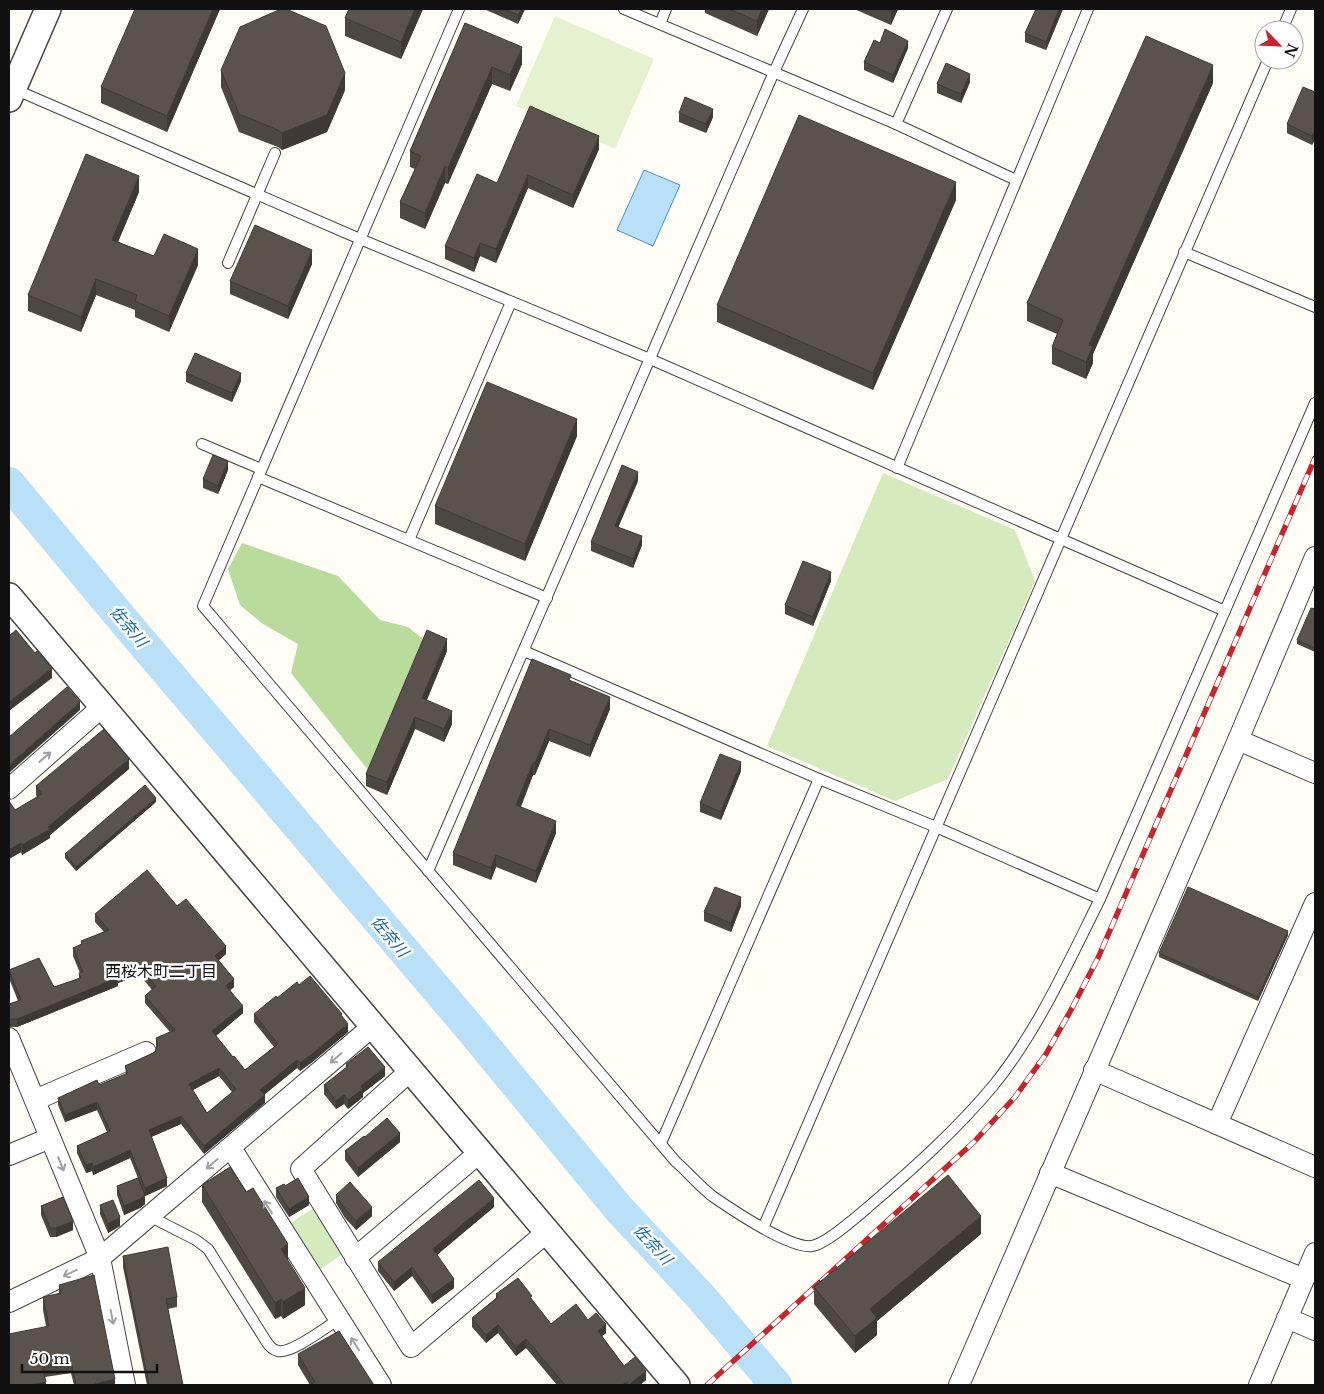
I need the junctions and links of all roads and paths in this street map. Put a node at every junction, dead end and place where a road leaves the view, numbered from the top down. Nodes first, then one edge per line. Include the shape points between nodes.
1 (48, 9) edge
2 (460, 9) edge
3 (624, 9) edge
4 (666, 9) edge
5 (803, 9) edge
6 (947, 9) edge
7 (1088, 9) edge
8 (660, 24) junction
9 (1264, 70) edge
10 (774, 72) junction
11 (11, 94) edge
12 (896, 124) junction
13 (275, 153) dead end
14 (1016, 180) junction
15 (257, 195) junction
16 (360, 239) junction
17 (1184, 252) junction
18 (228, 263) dead end
19 (511, 302) junction
20 (1315, 307) edge
21 (650, 359) junction
22 (1315, 403) edge
23 (202, 444) dead end
24 (897, 468) junction
25 (260, 473) junction
26 (1062, 539) junction
27 (409, 540) junction
28 (1315, 557) edge
29 (9, 596) edge
30 (547, 598) junction
31 (1225, 611) junction
32 (524, 651) junction
33 (103, 706) junction
34 (1238, 740) junction
35 (1315, 773) edge
36 (819, 779) junction
37 (9, 789) edge
38 (936, 826) junction
39 (428, 871) junction
40 (1100, 898) junction
41 (1315, 903) edge
42 (373, 1026) junction
43 (9, 1040) edge
44 (146, 1052) dead end
45 (1094, 1070) junction
46 (410, 1071) junction
47 (35, 1100) junction
48 (1217, 1124) junction
49 (50, 1138) junction
50 (661, 1143) junction
51 (231, 1148) junction
52 (479, 1153) junction
53 (9, 1155) edge
54 (1315, 1167) edge
55 (1050, 1173) junction
56 (151, 1217) junction
57 (763, 1228) junction
58 (547, 1232) junction
59 (1315, 1253) edge
60 (100, 1258) junction
61 (355, 1258) junction
62 (1304, 1279) junction
63 (9, 1302) edge
64 (1287, 1318) junction
65 (338, 1319) junction
66 (1315, 1330) edge
67 (125, 1385) edge
68 (381, 1385) edge
69 (675, 1385) edge
70 (959, 1385) edge
71 (1259, 1385) edge

1 - 11 street
2 - 16 lane
3 - 8 lane
4 - 8 lane
5 - 10 lane
6 - 12 lane
7 - 14 lane
8 - 10 lane
9 - 17 lane
10 - 12 lane
10 - 21 lane
11 - 15 lane
12 - 14 lane
13 - 15 lane
14 - 24 lane
15 - 16 lane
15 - 18 lane
16 - 19 lane
16 - 25 lane
17 - 20 lane
17 - 26 lane
19 - 21 lane
19 - 27 lane
21 - 24 lane
21 - 30 lane
22 - 31 lane
23 - 25 lane
24 - 26 lane
25 - 27 lane
25 - 39 lane via 202,606
26 - 31 lane
26 - 38 lane
27 - 30 lane
28 - 34 street
29 - 33 street
30 - 32 lane
31 - 40 lane
32 - 36 lane
32 - 39 lane
37 -> 33 street
33 - 42 street
34 - 35 street
34 - 45 street
36 - 38 lane
36 - 50 lane
38 - 40 lane
38 - 57 lane
39 - 50 lane
40 - 57 lane via 1023,1044 993,1086 921,1162 842,1229 813,1246 796,1245
41 - 48 street
42 - 46 street
42 -> 51 street
43 - 47 street
44 - 47 street
45 - 48 street
45 - 55 street
46 - 52 street
46 - 61 street via 301,1169
47 - 49 street
48 - 54 street
49 - 53 street
49 -> 60 street
50 - 57 lane via 676,1162 714,1197
51 -> 56 street
65 -> 51 street
52 - 58 street
52 - 61 street
55 - 62 street
55 - 70 street
56 - 60 street
56 - 65 lane via 208,1249 273,1349 288,1351
58 - 61 street via 412,1346
58 - 69 street
59 - 62 street
60 -> 63 street
60 -> 67 street
62 - 64 street
64 - 66 street
64 - 71 street
68 -> 65 street

